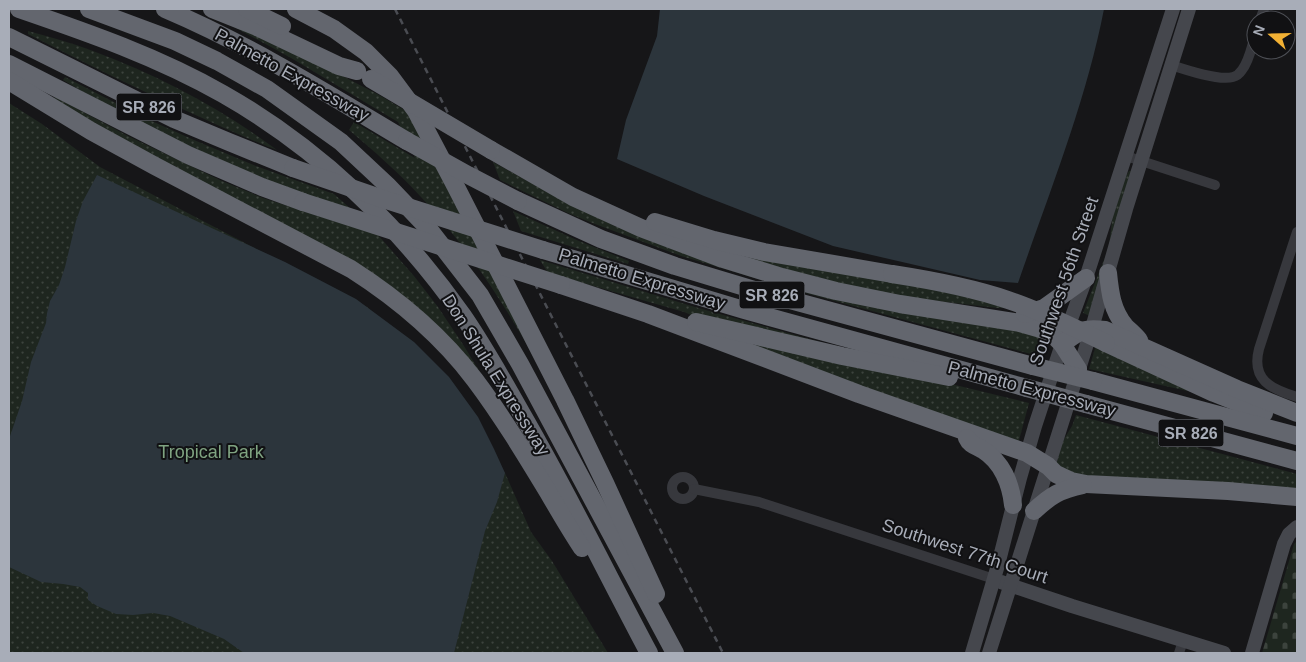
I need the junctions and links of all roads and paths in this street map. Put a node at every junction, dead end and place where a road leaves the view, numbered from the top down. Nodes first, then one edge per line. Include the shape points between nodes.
1 (19, 9) edge
2 (89, 9) edge
3 (165, 9) edge
4 (212, 9) edge
5 (247, 9) edge
6 (296, 9) edge
7 (1173, 9) edge
8 (1189, 9) edge
9 (9, 37) edge
10 (1247, 60) edge
11 (1157, 61) junction
12 (9, 64) edge
13 (1171, 65) junction
14 (364, 75) junction
15 (9, 80) edge
16 (1126, 156) junction
17 (1141, 161) junction
18 (551, 183) junction
19 (1215, 185) dead end
20 (1297, 232) edge
21 (1108, 273) junction
22 (1086, 278) junction
23 (648, 314) junction
24 (992, 319) junction
25 (1092, 328) junction
26 (1062, 344) junction
27 (1144, 347) junction
28 (1078, 369) junction
29 (1002, 382) junction
30 (1297, 397) edge
31 (1297, 412) edge
32 (1297, 425) edge
33 (963, 431) junction
34 (1297, 436) edge
35 (1027, 452) junction
36 (1297, 461) edge
37 (1048, 466) junction
38 (1086, 484) junction
39 (694, 489) dead end
40 (1297, 497) edge
41 (1013, 505) junction
42 (1034, 511) junction
43 (1297, 528) edge
44 (606, 571) junction
45 (994, 579) junction
46 (1010, 585) junction
47 (660, 623) junction
48 (1181, 647) edge
49 (649, 653) edge
50 (675, 653) edge
51 (972, 653) edge
52 (989, 653) edge
53 (1224, 653) edge
54 (1252, 653) edge

1 - 44 highway, Don Shula Expressway via 145,55 224,94 285,134 362,197 412,250 476,335 558,477
2 - 47 highway, Don Shula Expressway via 175,41 267,89 341,142 428,228 480,295
3 - 34 highway, Palmetto Expressway / SR 826, bridge via 269,60 468,175 601,239 768,294
4 - 14 highway
5 - 14 highway via 341,59
6 - 47 highway via 334,29 366,52 390,76 416,111 606,483 660,604
7 - 11 main road, Southwest 56th Street
8 - 13 main road, Southwest 56th Street
9 - 29 highway, Palmetto Expressway / SR 826, bridge via 174,119 293,168 543,250
10 - 13 street via 1241,72 1226,78
11 - 13 main road
11 - 16 main road, Southwest 56th Street
12 - 23 highway, bridge via 188,155 262,187
13 - 17 main road, Southwest 56th Street
14 - 18 highway, bridge
15 - 44 highway via 154,166 344,265 410,311 475,380 582,547
16 - 17 street
16 - 22 main road, Southwest 56th Street
17 - 19 street
17 - 21 main road, Southwest 56th Street
18 - 24 highway via 573,197 640,228 753,269 864,297
18 - 32 highway, bridge via 648,220 714,240 947,283 999,297 1045,314 1214,393
20 - 30 street via 1257,364 1264,381 1275,390
21 - 25 main road, Southwest 56th Street
21 - 27 highway via 1117,316
22 - 24 highway via 1044,308
22 - 26 main road, Southwest 56th Street
23 - 29 highway via 675,316 842,356 973,382
23 - 33 highway
24 - 26 highway via 1041,329
25 - 26 highway via 1080,331
25 - 27 highway via 1105,330
25 - 28 main road, Southwest 56th Street
26 - 28 highway
26 - 35 main road, Southwest 56th Street
27 - 31 highway
28 - 37 main road, Southwest 56th Street
29 - 36 highway, Palmetto Expressway / SR 826, bridge
33 - 35 highway
33 - 41 highway via 969,443 997,462 1007,480
35 - 37 highway
35 - 41 main road, Southwest 56th Street
37 - 38 highway via 1064,478
37 - 42 main road, Southwest 56th Street
38 - 40 highway
38 - 42 highway via 1060,491
39 - 45 street, Southwest 77th Court via 767,505
41 - 45 main road, Southwest 56th Street
42 - 46 main road, Southwest 56th Street
43 - 54 main road via 1284,544
44 - 49 highway, Don Shula Expressway
45 - 46 main road, Southwest 77th Court
45 - 51 main road, Southwest 56th Street
46 - 48 main road, Southwest 77th Court
46 - 52 main road, Southwest 56th Street
47 - 50 highway, Don Shula Expressway
48 - 53 main road, Southwest 77th Court

